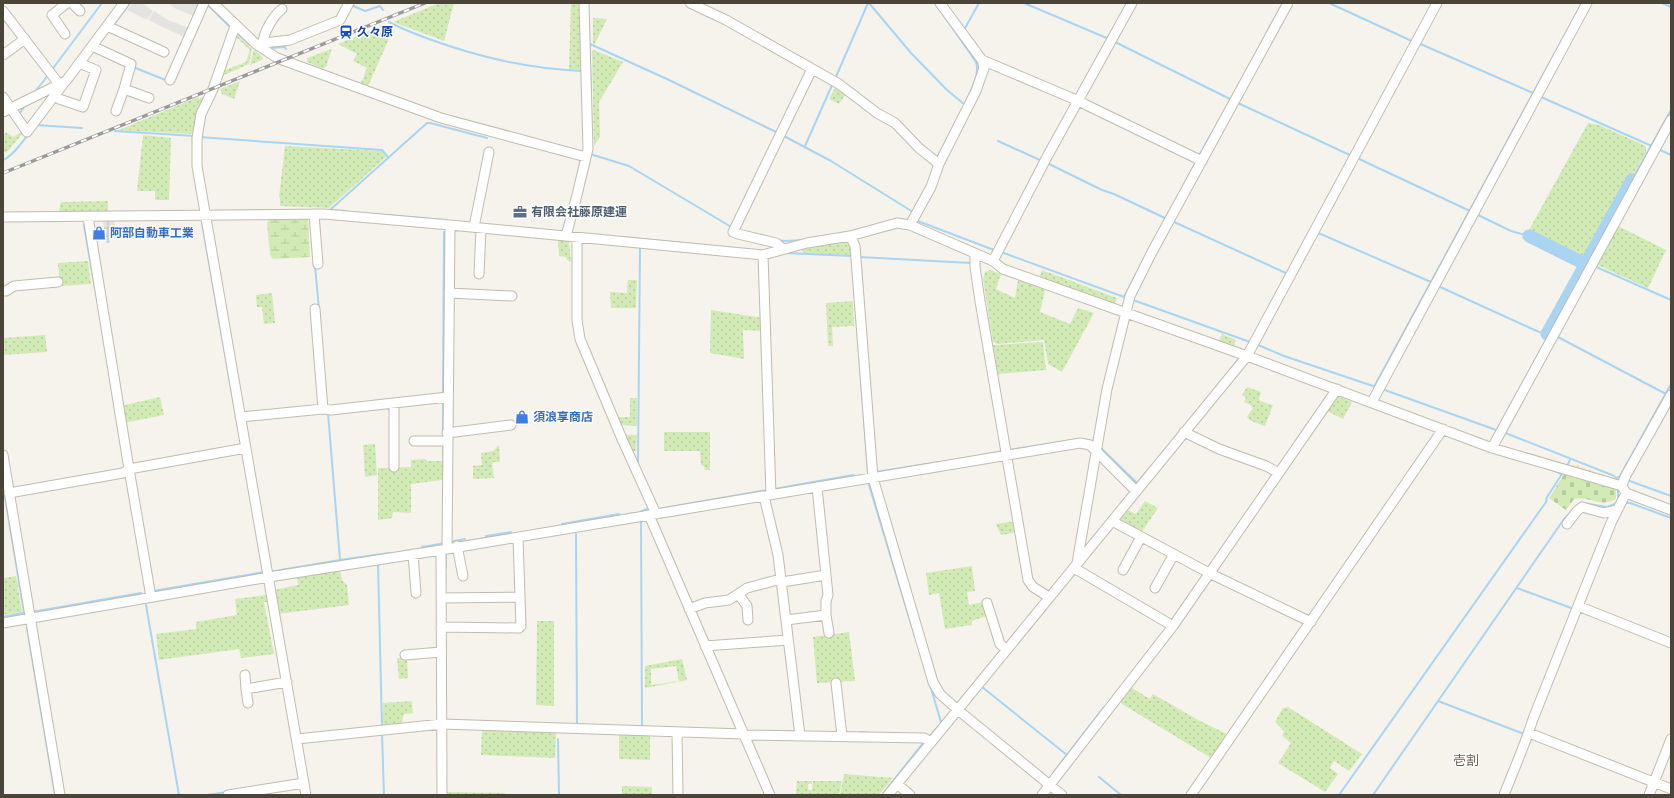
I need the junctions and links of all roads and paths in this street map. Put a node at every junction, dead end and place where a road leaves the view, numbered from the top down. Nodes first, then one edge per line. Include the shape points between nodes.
1 (67, 3) edge
2 (72, 3) edge
3 (124, 3) edge
4 (207, 3) edge
5 (349, 3) edge
6 (584, 3) edge
7 (690, 3) edge
8 (940, 3) edge
9 (1132, 3) edge
10 (1288, 3) edge
11 (1437, 3) edge
12 (1587, 3) edge
13 (282, 9) dead end
14 (80, 12) dead end
15 (5, 16) edge
16 (110, 27) junction
17 (234, 28) junction
18 (65, 34) dead end
19 (25, 40) junction
20 (260, 44) junction
21 (94, 47) junction
22 (164, 52) dead end
23 (3, 55) edge
24 (982, 60) junction
25 (81, 64) junction
26 (812, 69) junction
27 (170, 80) dead end
28 (62, 82) junction
29 (124, 89) junction
30 (3, 97) edge
31 (56, 97) junction
32 (149, 98) dead end
33 (1076, 100) junction
34 (116, 111) dead end
35 (10, 113) edge
36 (1671, 120) edge
37 (489, 152) dead end
38 (586, 157) junction
39 (1202, 160) junction
40 (939, 164) junction
41 (205, 212) junction
42 (314, 214) junction
43 (88, 216) junction
44 (3, 217) edge
45 (912, 221) junction
46 (450, 225) junction
47 (477, 227) junction
48 (570, 235) junction
49 (850, 236) junction
50 (783, 249) junction
51 (763, 255) junction
52 (996, 255) junction
53 (975, 260) junction
54 (318, 264) dead end
55 (479, 274) dead end
56 (58, 282) dead end
57 (3, 291) edge
58 (449, 293) junction
59 (512, 296) dead end
60 (315, 309) dead end
61 (1126, 313) junction
62 (1245, 358) junction
63 (1336, 392) junction
64 (1671, 395) edge
65 (445, 398) junction
66 (1372, 402) junction
67 (394, 403) junction
68 (326, 409) junction
69 (240, 417) junction
70 (511, 425) dead end
71 (1442, 431) junction
72 (1184, 432) junction
73 (447, 437) junction
74 (414, 441) dead end
75 (1492, 448) junction
76 (243, 449) junction
77 (1096, 451) junction
78 (1006, 452) junction
79 (3, 456) edge
80 (394, 467) dead end
81 (127, 471) junction
82 (1280, 473) junction
83 (873, 478) junction
84 (817, 487) junction
85 (1136, 491) junction
86 (9, 493) junction
87 (769, 493) junction
88 (1622, 493) junction
89 (1671, 510) edge
90 (652, 515) junction
91 (1112, 521) junction
92 (1567, 524) dead end
93 (518, 536) junction
94 (1141, 537) junction
95 (445, 546) junction
96 (457, 546) junction
97 (413, 554) junction
98 (1174, 554) junction
99 (1075, 566) junction
100 (1123, 570) dead end
101 (268, 574) junction
102 (1207, 574) junction
103 (826, 575) junction
104 (463, 576) dead end
105 (783, 581) junction
106 (1156, 588) dead end
107 (416, 593) dead end
108 (150, 594) junction
109 (739, 595) junction
110 (520, 597) junction
111 (1050, 597) junction
112 (441, 598) junction
113 (986, 603) dead end
114 (1580, 607) junction
115 (692, 608) junction
116 (826, 614) junction
117 (29, 615) junction
118 (748, 620) dead end
119 (788, 620) junction
120 (1309, 620) junction
121 (3, 623) edge
122 (1170, 625) junction
123 (441, 627) junction
124 (829, 633) dead end
125 (788, 640) junction
126 (1671, 643) edge
127 (708, 646) junction
128 (1007, 650) junction
129 (441, 652) junction
130 (406, 655) dead end
131 (245, 675) dead end
132 (287, 682) junction
133 (836, 683) dead end
134 (246, 689) junction
135 (248, 703) dead end
136 (958, 710) junction
137 (444, 724) junction
138 (680, 732) junction
139 (800, 733) junction
140 (1532, 734) junction
141 (744, 735) junction
142 (842, 736) junction
143 (297, 739) junction
144 (1671, 739) edge
145 (931, 742) junction
146 (1654, 782) junction
147 (304, 783) junction
148 (1048, 783) junction
149 (897, 784) junction
150 (1671, 789) edge
151 (60, 795) edge
152 (228, 795) edge
153 (306, 795) edge
154 (442, 795) edge
155 (678, 795) edge
156 (770, 795) edge
157 (888, 795) edge
158 (910, 795) edge
159 (1042, 795) edge
160 (1062, 795) edge
161 (1191, 795) edge
162 (1504, 795) edge
163 (1649, 795) edge

1 - 18 street via 52,15
2 - 14 street
3 - 16 street
4 - 17 street
4 - 27 street
5 - 20 street via 340,20 290,40
6 - 38 street via 588,99
7 - 26 street via 726,20
8 - 24 street
9 - 33 street
10 - 39 street
11 - 62 street via 1255,344
12 - 66 street
13 - 20 street via 277,13
15 - 19 street
16 - 21 street
16 - 22 street
17 - 20 street
17 - 41 street via 213,89 201,114 197,136 197,166
19 - 23 street
19 - 28 street via 50,72
20 - 38 street via 277,58 441,118
21 - 25 street
21 - 29 street via 131,64
24 - 33 street
24 - 40 street via 984,68 976,91
25 - 28 street
25 - 31 street via 96,70 82,107
26 - 40 street via 895,123
26 - 50 street via 733,232 776,242
28 - 31 street
28 - 35 street
29 - 32 street
29 - 34 street
30 - 35 street
31 - 35 street via 27,132
33 - 39 street
33 - 52 street
36 - 75 street
37 - 47 street
38 - 48 street
39 - 61 street via 1130,296
40 - 45 street via 931,187
41 - 42 street
41 - 43 street
41 - 69 street
42 - 46 street
42 - 54 street
43 - 44 street
43 - 81 street
45 - 49 street
45 - 53 street
46 - 47 street
46 - 58 street
47 - 48 street
47 - 55 street
48 - 51 street
48 - 90 street via 580,339
49 - 50 street
49 - 83 street via 855,246
50 - 51 street
51 - 87 street
52 - 53 street
52 - 61 street via 1003,269
53 - 78 street
56 - 57 street via 14,286
58 - 59 street
58 - 65 street
60 - 68 street
61 - 62 street
61 - 77 street via 1107,389
62 - 63 street
62 - 72 street
63 - 66 street
63 - 82 street
64 - 88 street
65 - 67 street
65 - 73 street
66 - 71 street
67 - 68 street
67 - 80 street
68 - 69 street
69 - 76 street
70 - 73 street
71 - 75 street
71 - 120 street
72 - 82 street
72 - 85 street
73 - 74 street
73 - 95 street
75 - 88 street
76 - 81 street
76 - 101 street
77 - 78 street via 1090,446 1080,444
77 - 85 street
77 - 99 street
78 - 83 street
78 - 111 street via 1028,580 1033,587
79 - 86 street
81 - 86 street
81 - 108 street
82 - 102 street
83 - 84 street
83 - 136 street via 934,682 940,694
84 - 87 street
84 - 103 street
85 - 91 street
86 - 117 street
87 - 90 street
87 - 105 street
88 - 89 street
88 - 92 street via 1604,513 1582,507
88 - 114 street
90 - 93 street
90 - 115 street
91 - 94 street
91 - 99 street
93 - 96 street
93 - 110 street
94 - 98 street
94 - 100 street
95 - 96 street
95 - 97 street
95 - 112 street
96 - 104 street
97 - 101 street
97 - 107 street
98 - 102 street
98 - 106 street
99 - 111 street
99 - 122 street
101 - 108 street
101 - 132 street
102 - 120 street
102 - 122 street
103 - 105 street
103 - 116 street
105 - 109 street via 753,585
105 - 119 street
108 - 117 street
109 - 115 street via 724,602 711,602
109 - 118 street via 747,606
110 - 112 street
110 - 123 street via 519,628
111 - 128 street
112 - 123 street
113 - 128 street via 1000,644
114 - 126 street
114 - 140 street
115 - 127 street
116 - 119 street
116 - 124 street
117 - 121 street
117 - 151 street
119 - 125 street
120 - 161 street
122 - 148 street
123 - 129 street
125 - 127 street
125 - 139 street
127 - 141 street
128 - 136 street
129 - 130 street
129 - 137 street
131 - 134 street
132 - 134 street
132 - 143 street
133 - 142 street
134 - 135 street
136 - 145 street
136 - 148 street
137 - 138 street
137 - 143 street
137 - 154 street
138 - 141 street
138 - 155 street
139 - 141 street
139 - 142 street
140 - 146 street
140 - 162 street
141 - 156 street
142 - 145 street via 924,738
143 - 147 street
144 - 146 street
145 - 149 street
146 - 150 street
146 - 163 street
147 - 152 street
147 - 153 street
148 - 159 street
148 - 160 street
149 - 157 street
149 - 158 street

